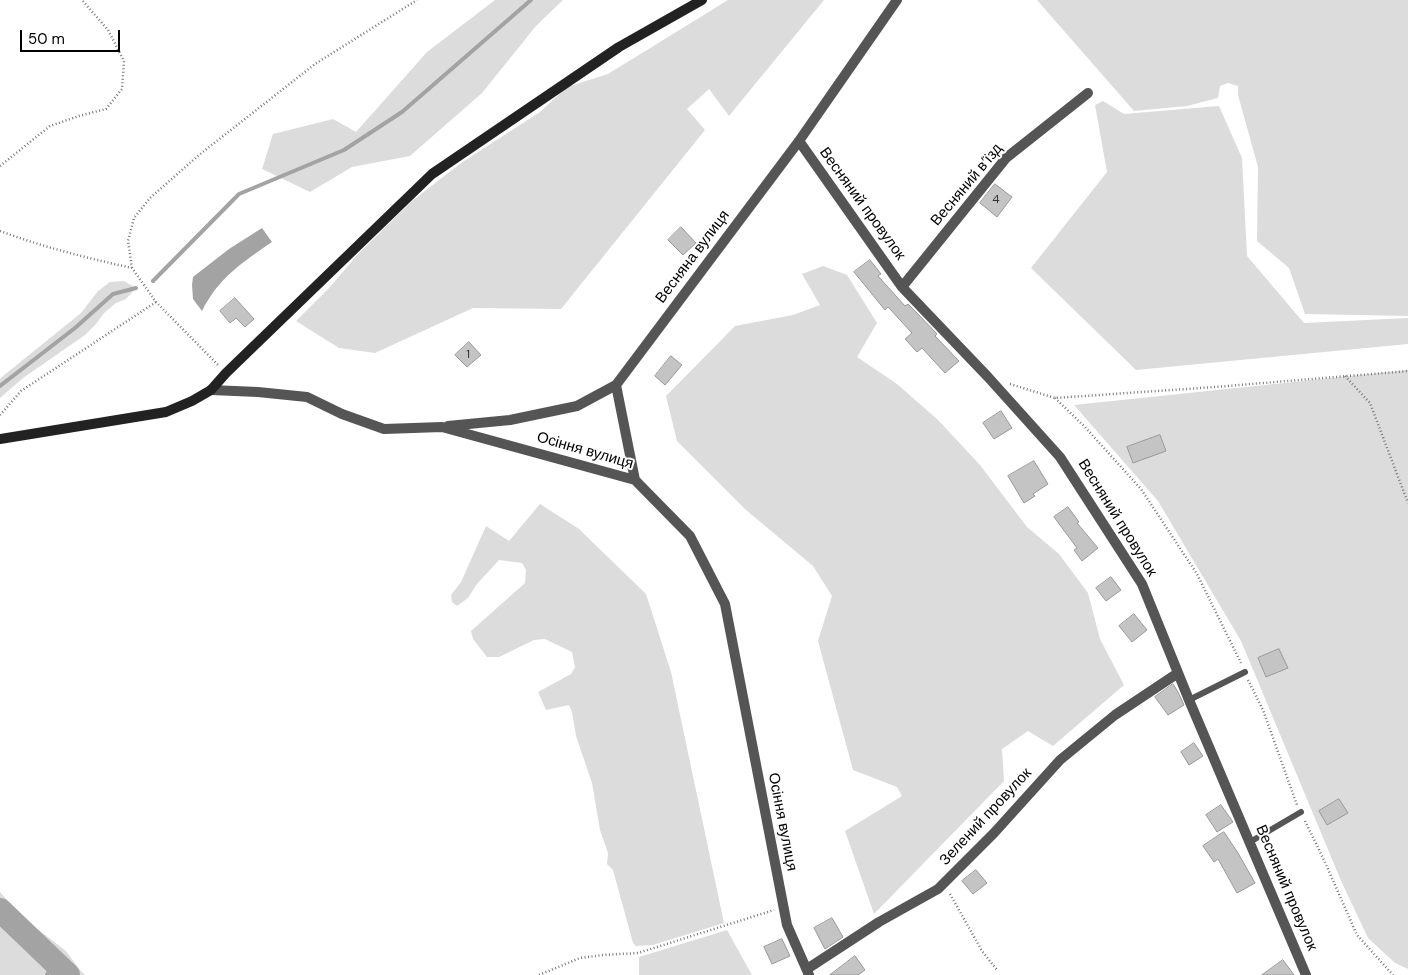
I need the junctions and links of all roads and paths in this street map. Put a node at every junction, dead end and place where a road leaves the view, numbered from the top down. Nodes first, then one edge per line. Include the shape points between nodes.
1 (82, 0) edge
2 (417, 0) edge
3 (702, 0) edge
4 (897, 0) edge
5 (1088, 93) dead end
6 (798, 141) junction
7 (0, 166) edge
8 (0, 231) edge
9 (132, 268) junction
10 (902, 287) junction
11 (156, 302) junction
12 (1408, 371) edge
13 (226, 373) junction
14 (1345, 376) junction
15 (988, 378) junction
16 (616, 385) junction
17 (211, 390) junction
18 (0, 415) edge
19 (442, 427) junction
20 (0, 439) edge
21 (635, 480) junction
22 (1408, 504) edge
23 (1245, 672) dead end
24 (1178, 673) junction
25 (1189, 700) junction
26 (1301, 812) dead end
27 (1250, 842) junction
28 (944, 884) junction
29 (783, 907) junction
30 (998, 970) dead end
31 (808, 972) edge
32 (539, 975) edge
33 (1306, 975) edge

1 - 7 path via 108,30 124,61 122,89 106,109 50,126
2 - 9 path via 315,64 150,198 134,218 128,241
3 - 13 street via 619,47 432,174
4 - 6 street, Весняна вулиця
5 - 10 street, Весняний в’їзд via 1006,158
6 - 10 street, Весняний провулок
6 - 16 street, Весняна вулиця
8 - 9 path
9 - 11 path
10 - 15 street, Весняний провулок
11 - 13 path
11 - 18 path via 21,391
12 - 14 path
13 - 17 street
14 - 15 path via 1056,398
14 - 22 path via 1370,403
15 - 24 street, Весняний провулок via 1060,457 1127,560 1142,584
16 - 19 street, Весняна вулиця via 577,406 510,420
16 - 21 street
17 - 19 street, Осіння вулиця via 307,397 384,429
17 - 20 street via 166,412
19 - 21 street, Осіння вулиця
21 - 29 street, Осіння вулиця via 690,536 725,604
23 - 25 lane
24 - 25 street, Весняний провулок
24 - 28 street, Зелений провулок via 1116,715 1060,760
25 - 27 street, Весняний провулок
26 - 27 lane
27 - 33 street, Весняний провулок
28 - 30 path via 982,950
28 - 31 street, Зелений провулок via 880,922
29 - 31 street, Осіння вулиця via 787,925
29 - 32 path via 638,954 580,958

